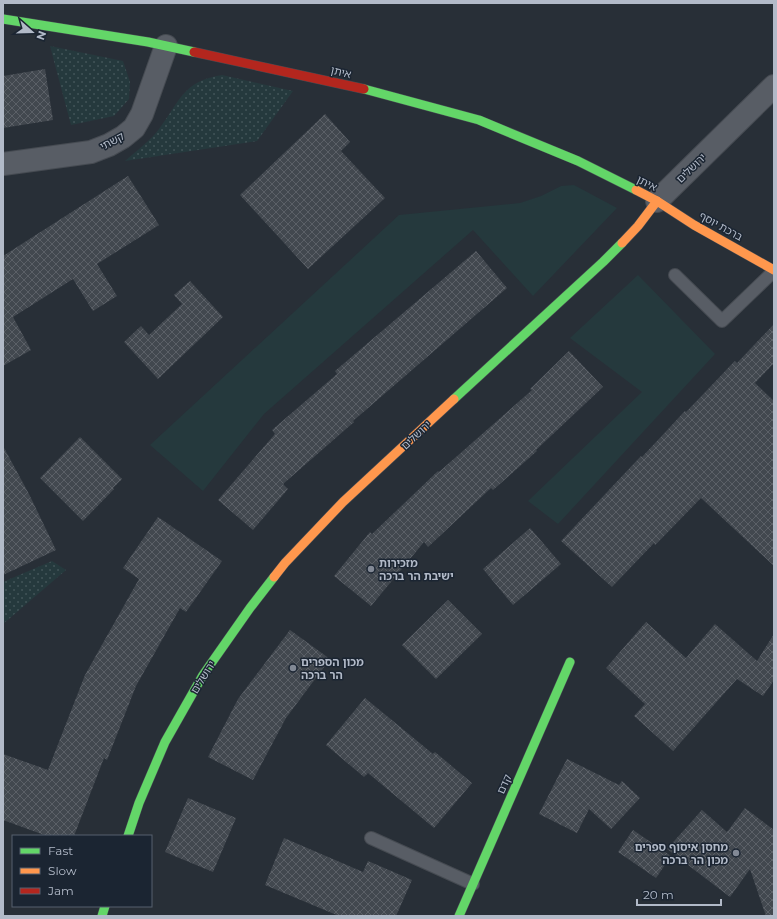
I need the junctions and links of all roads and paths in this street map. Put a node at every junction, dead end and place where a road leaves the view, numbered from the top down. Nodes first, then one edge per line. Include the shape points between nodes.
1 (3, 19) edge
2 (166, 46) junction
3 (774, 86) edge
4 (3, 164) edge
5 (657, 201) junction
6 (774, 271) edge
7 (675, 275) dead end
8 (570, 662) dead end
9 (128, 835) edge
10 (371, 838) dead end
11 (473, 884) junction
12 (459, 916) edge

1 - 2 street, איתן
2 - 4 street, קשתי via 142,114 134,128 123,137 91,152
2 - 5 street, איתן via 400,98 479,120 578,161
3 - 5 street, ירושלים
5 - 6 street, ברכת יוסף
5 - 9 street, ירושלים via 638,226 603,262 343,502 285,563 203,675 165,742
6 - 7 lane via 722,321
8 - 11 street, קדם
10 - 11 lane
11 - 12 street, קדם

